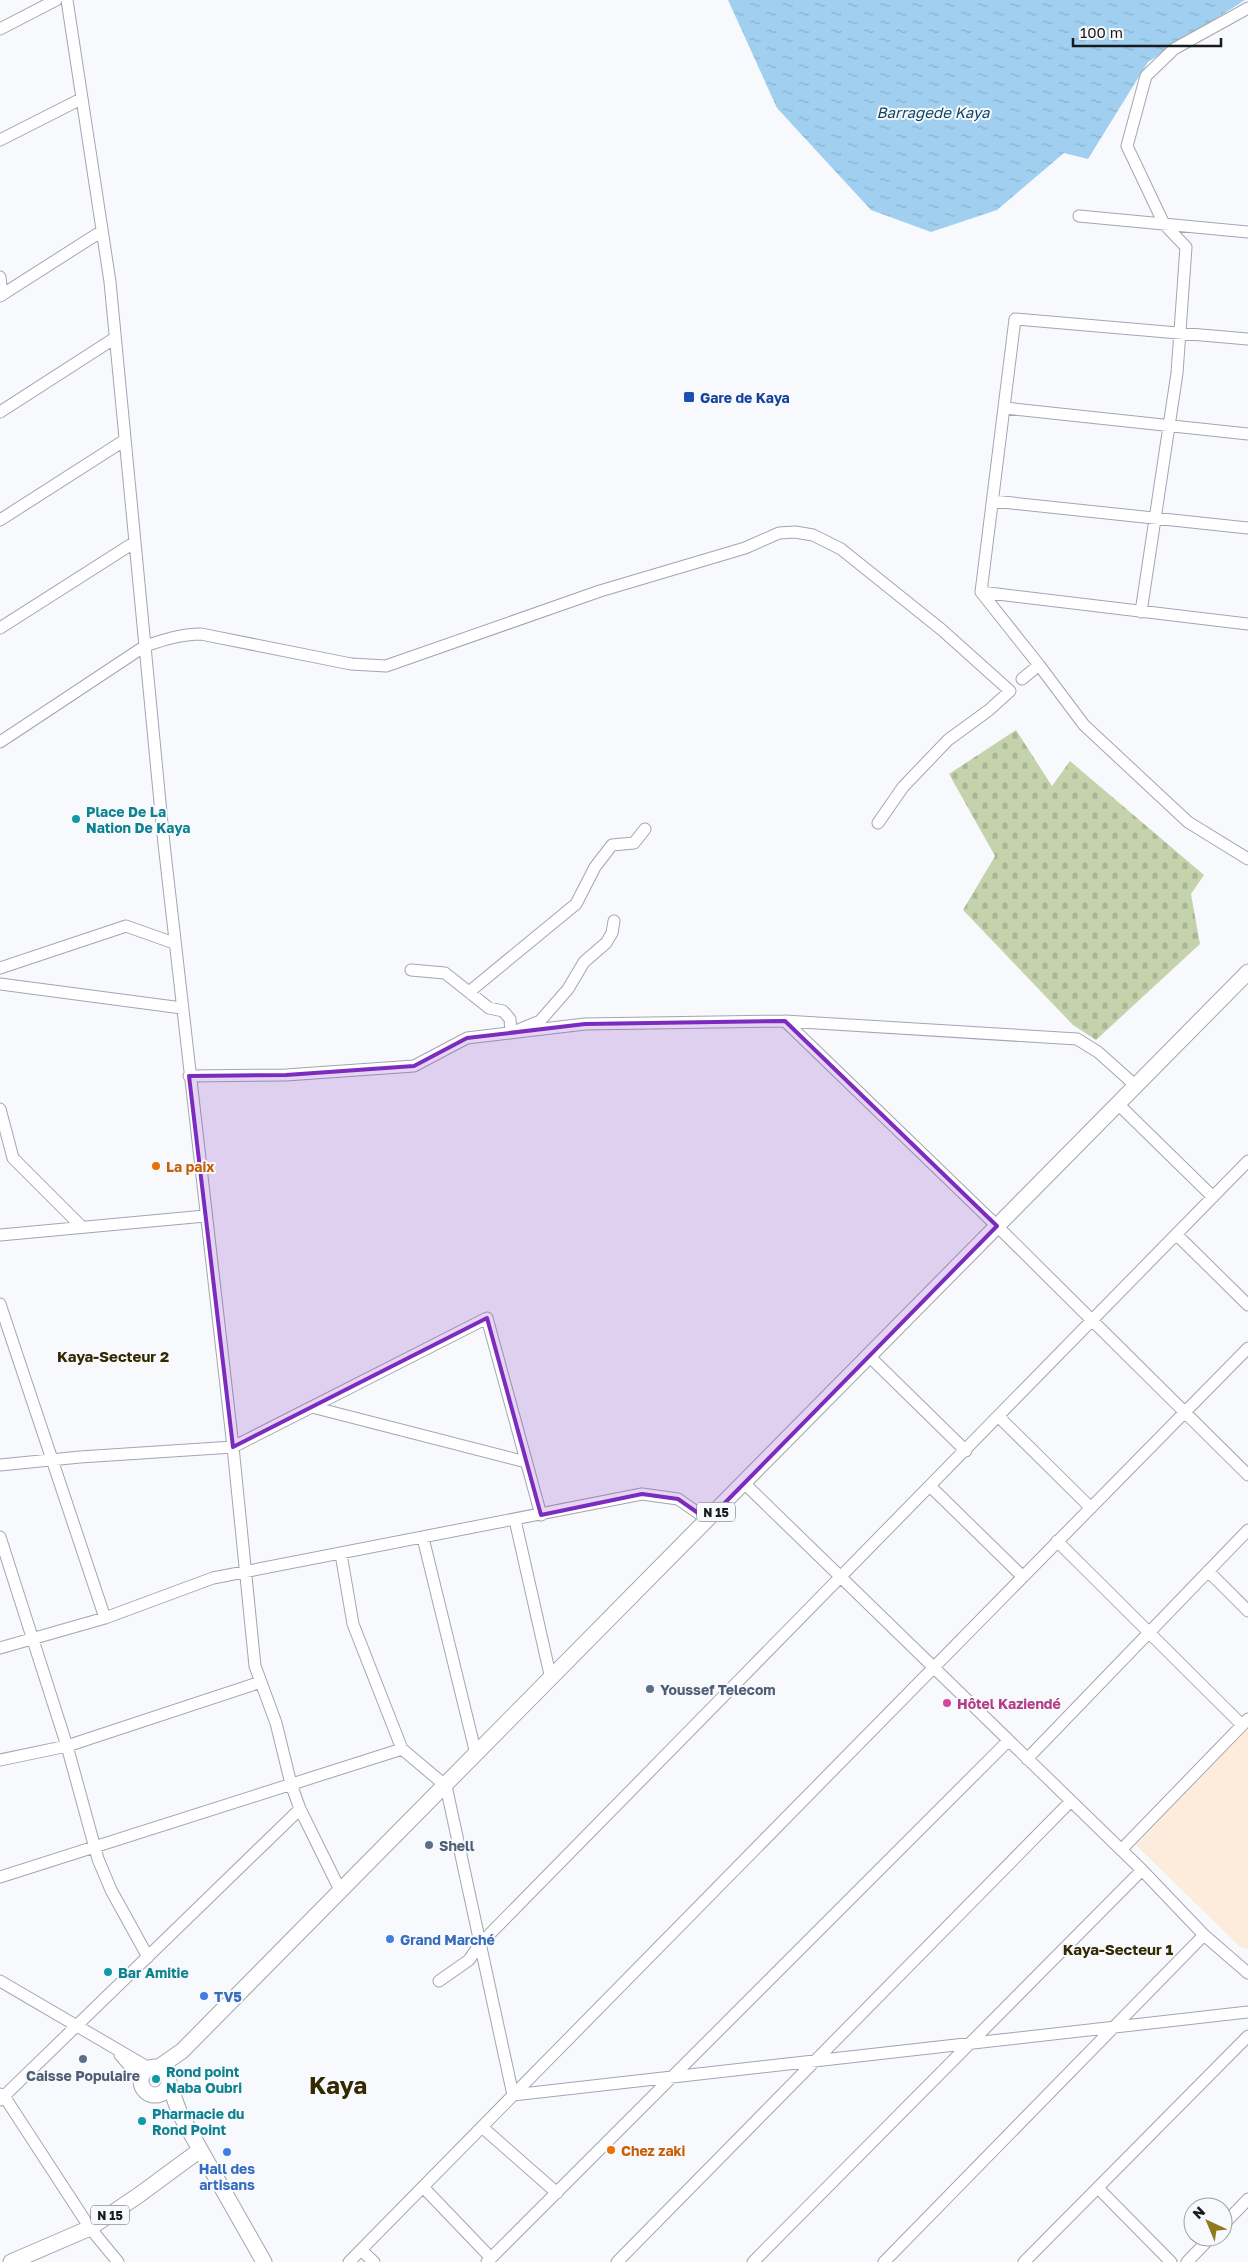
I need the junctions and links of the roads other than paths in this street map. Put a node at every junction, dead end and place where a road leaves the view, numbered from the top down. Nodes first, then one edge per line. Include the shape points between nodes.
1 (56, 0) edge
2 (67, 0) edge
3 (1248, 8) edge
4 (0, 29) edge
5 (81, 99) junction
6 (0, 140) edge
7 (1079, 216) dead end
8 (1164, 224) junction
9 (102, 231) junction
10 (1248, 232) edge
11 (0, 277) edge
12 (1, 296) edge
13 (1180, 332) junction
14 (115, 338) junction
15 (1248, 339) edge
16 (1005, 408) junction
17 (0, 412) edge
18 (1169, 426) junction
19 (1248, 434) edge
20 (125, 440) junction
21 (993, 501) junction
22 (1155, 518) junction
23 (0, 520) edge
24 (1248, 528) edge
25 (135, 542) junction
26 (981, 592) junction
27 (1141, 612) junction
28 (1248, 624) edge
29 (0, 628) edge
30 (145, 646) junction
31 (1039, 664) junction
32 (1022, 679) dead end
33 (0, 742) edge
34 (878, 823) dead end
35 (645, 829) dead end
36 (1248, 859) edge
37 (614, 921) dead end
38 (171, 942) dead end
39 (0, 968) edge
40 (411, 970) dead end
41 (1248, 972) edge
42 (0, 984) edge
43 (469, 992) junction
44 (182, 1008) junction
45 (786, 1020) junction
46 (511, 1033) junction
47 (189, 1076) junction
48 (1136, 1086) junction
49 (1118, 1104) junction
50 (0, 1109) edge
51 (1248, 1162) edge
52 (1213, 1198) junction
53 (206, 1216) junction
54 (997, 1226) junction
55 (82, 1227) junction
56 (0, 1235) edge
57 (1177, 1235) junction
58 (0, 1304) edge
59 (1248, 1305) edge
60 (1093, 1321) junction
61 (1248, 1348) edge
62 (869, 1356) junction
63 (312, 1407) junction
64 (1185, 1412) junction
65 (999, 1417) junction
66 (233, 1447) junction
67 (966, 1451) junction
68 (52, 1460) junction
69 (526, 1462) junction
70 (0, 1465) edge
71 (1248, 1475) edge
72 (744, 1483) junction
73 (931, 1487) junction
74 (1091, 1508) junction
75 (541, 1515) junction
76 (515, 1520) junction
77 (708, 1520) junction
78 (1248, 1530) edge
79 (423, 1538) junction
80 (1, 1540) edge
81 (1057, 1542) junction
82 (340, 1554) junction
83 (1208, 1571) junction
84 (246, 1572) junction
85 (1023, 1576) junction
86 (840, 1577) junction
87 (1248, 1611) edge
88 (105, 1618) junction
89 (1149, 1632) junction
90 (33, 1639) junction
91 (0, 1648) edge
92 (933, 1668) junction
93 (551, 1678) junction
94 (261, 1682) junction
95 (1245, 1722) edge
96 (1008, 1741) junction
97 (67, 1746) junction
98 (402, 1749) junction
99 (476, 1754) junction
100 (1026, 1759) junction
101 (0, 1760) edge
102 (292, 1784) junction
103 (446, 1786) junction
104 (1070, 1802) junction
105 (300, 1809) junction
106 (95, 1848) junction
107 (1121, 1850) junction
108 (1142, 1870) junction
109 (0, 1877) edge
110 (341, 1892) junction
111 (1204, 1936) junction
112 (480, 1944) junction
113 (148, 1957) junction
114 (1246, 1967) edge
115 (0, 1981) edge
116 (439, 1981) dead end
117 (1248, 2012) edge
118 (78, 2025) junction
119 (1114, 2028) junction
120 (1248, 2036) edge
121 (973, 2042) junction
122 (818, 2060) junction
123 (157, 2075) junction
124 (672, 2077) junction
125 (157, 2095) junction
126 (514, 2095) junction
127 (1, 2096) edge
128 (180, 2114) junction
129 (482, 2127) junction
130 (200, 2150) junction
131 (423, 2187) junction
132 (1098, 2188) junction
133 (557, 2193) junction
134 (1248, 2199) edge
135 (1233, 2215) edge
136 (90, 2228) junction
137 (1201, 2247) edge
138 (362, 2250) junction
139 (489, 2260) edge
140 (11, 2262) edge
141 (118, 2262) edge
142 (264, 2262) edge
143 (349, 2262) edge
144 (374, 2262) edge
145 (617, 2262) edge
146 (753, 2262) edge
147 (884, 2262) edge
148 (1024, 2262) edge
149 (1171, 2262) edge
150 (1187, 2262) edge

1 - 4 street
2 - 5 street
3 - 8 street via 1174,49 1146,76 1127,146
5 - 6 street
5 - 9 street
7 - 8 street
8 - 10 street
8 - 13 street via 1186,247
9 - 12 street
9 - 14 street
11 - 12 street
13 - 15 street
13 - 16 street via 1015,319
13 - 18 street
14 - 17 street
14 - 20 street
16 - 18 street
16 - 21 street
18 - 19 street
18 - 22 street
20 - 23 street
20 - 25 street
21 - 22 street
21 - 26 street
22 - 24 street
22 - 27 street
25 - 29 street
25 - 30 street
26 - 27 street
26 - 31 street
27 - 28 street
30 - 33 street
30 - 34 street via 178,636 201,634 351,664 386,666 600,591 744,548 779,533 813,535 841,549 942,630 1010,691 942,747 903,787
30 - 44 street
31 - 32 street
31 - 36 street via 1075,715 1098,739 1188,822
35 - 43 street via 634,843 612,845 595,867 576,904
37 - 46 street via 612,934 606,943 584,962 568,989 540,1021
38 - 39 street via 126,926
40 - 43 street via 445,973
41 - 48 main road, N 15
42 - 44 street
43 - 46 street via 489,1008 503,1011 510,1019
44 - 47 street
45 - 46 street via 585,1024
45 - 48 street via 1077,1039 1098,1052
45 - 54 street
46 - 47 street via 467,1038 414,1066 286,1075
47 - 53 street
48 - 49 main road, N 15
49 - 52 street
49 - 54 main road, N 15
50 - 55 street via 12,1158
51 - 52 street
52 - 57 street
53 - 55 street
53 - 66 street
54 - 60 street
54 - 62 main road, N 15
55 - 56 street
57 - 59 street
57 - 60 street
58 - 68 street
60 - 64 street
60 - 65 street
61 - 64 street
62 - 67 street
62 - 72 main road, N 15
63 - 66 street
63 - 69 street
63 - 69 street via 487,1318
64 - 71 street
64 - 74 street
65 - 67 street
65 - 74 street
66 - 68 street
66 - 84 street
67 - 73 street
68 - 70 street
68 - 88 street
69 - 75 street
72 - 77 main road, N 15
72 - 86 street
73 - 85 street
73 - 86 street
74 - 81 street
75 - 76 street
75 - 77 street via 642,1494 678,1499
76 - 79 street
76 - 93 street
77 - 93 main road, N 15
78 - 83 street
79 - 82 street
79 - 99 street
80 - 90 street
81 - 85 street
81 - 89 street
82 - 84 street
82 - 98 street via 353,1624
83 - 87 street
83 - 89 street
84 - 88 street via 213,1578
84 - 94 street via 255,1666
85 - 92 street
86 - 92 street
86 - 112 street
88 - 90 street
89 - 95 street
89 - 100 street
90 - 91 street
90 - 97 street
92 - 96 street
92 - 126 street
93 - 99 main road, N 15
94 - 97 street
94 - 102 street
95 - 107 street
96 - 100 street
96 - 124 street
97 - 101 street
97 - 106 street
98 - 102 street
98 - 103 street
99 - 103 main road, N 15
100 - 104 street
102 - 105 street
102 - 106 street
103 - 110 main road, N 15
103 - 112 street
104 - 107 street
104 - 122 street
105 - 110 street
105 - 113 street
106 - 109 street
106 - 113 street via 110,1890
107 - 108 street
108 - 111 street
108 - 121 street
110 - 123 main road, N 15
111 - 114 street
111 - 119 street
112 - 116 street via 469,1960
112 - 126 street
113 - 118 street
115 - 118 street
117 - 119 street
118 - 123 street
118 - 127 street
119 - 121 street
119 - 147 street
120 - 132 street
121 - 122 street
121 - 146 street
122 - 124 street
122 - 145 street
123 - 125 main road, N 15 via 162,2093
123 - 125 main road via 141,2085 150,2095
123 - 128 main road
124 - 126 street
124 - 133 street
125 - 128 main road
126 - 129 street
127 - 136 street
128 - 130 main road
129 - 131 street
129 - 133 street
130 - 136 main road, N 15
130 - 142 main road
131 - 138 street
131 - 139 street
132 - 148 street
132 - 149 street
133 - 139 street
134 - 135 street
136 - 140 main road, N 15
136 - 141 street
137 - 150 street
138 - 143 street
138 - 144 street

